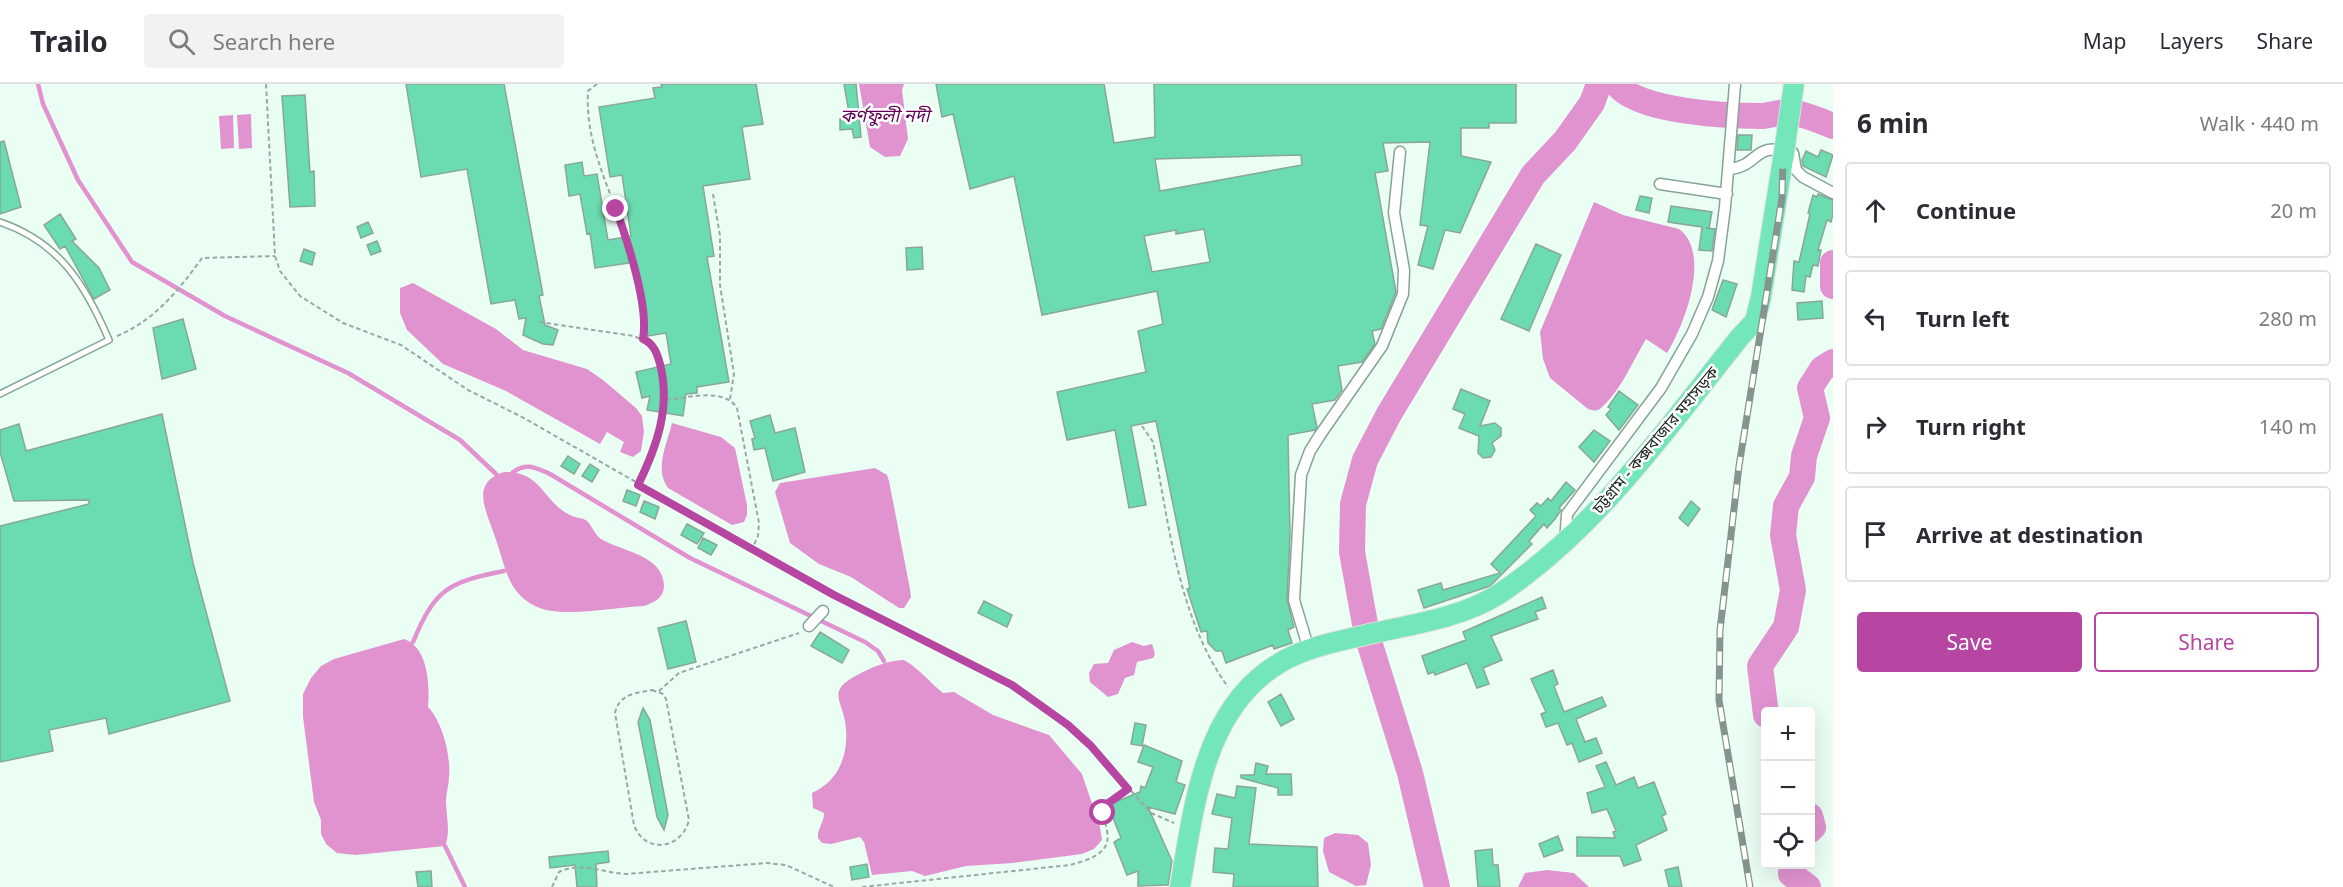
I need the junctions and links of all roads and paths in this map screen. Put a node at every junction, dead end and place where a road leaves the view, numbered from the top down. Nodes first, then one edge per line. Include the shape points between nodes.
1 (266, 84) edge
2 (597, 84) edge
3 (1794, 84) edge
4 (590, 86) edge
5 (1734, 89) edge
6 (1400, 152) dead end
7 (1729, 169) junction
8 (1659, 184) dead end
9 (1832, 192) edge
10 (713, 194) dead end
11 (1726, 194) junction
12 (0, 222) edge
13 (275, 256) junction
14 (539, 322) dead end
15 (643, 339) junction
16 (109, 340) junction
17 (0, 394) edge
18 (730, 399) junction
19 (666, 400) junction
20 (1142, 426) dead end
21 (638, 485) junction
22 (1565, 543) junction
23 (752, 549) junction
24 (823, 611) dead end
25 (808, 626) joint
26 (1309, 650) junction
27 (659, 691) junction
28 (1238, 698) junction
29 (1128, 789) junction
30 (1190, 827) junction
31 (552, 887) edge
32 (834, 887) edge
33 (862, 887) edge
34 (1180, 887) edge

1 - 13 path
2 - 4 path
3 - 22 highway, চট্টগ্রাম - কক্সবাজার মহাসড়ক, bridge via 1755,321 1660,437
4 - 15 path via 587,101 593,149 633,261
5 - 7 street
6 - 26 street via 1394,213 1404,270 1403,294 1382,346 1310,451 1301,475 1294,600
7 - 9 street via 1748,164 1764,150 1781,149 1793,153 1796,170 1803,177
7 - 11 street
8 - 11 street
10 - 18 path via 720,236 720,285 734,374
11 - 22 street via 1713,282 1692,334 1642,417 1567,514
12 - 16 lane via 26,231 69,266
13 - 16 path via 202,258 172,298 138,327
13 - 21 path via 280,271 300,296 343,323 402,345 468,390
14 - 15 path
15 - 19 path via 656,351
16 - 17 lane
18 - 19 path via 709,396
18 - 23 path via 742,423 759,523
19 - 21 path via 657,442
20 - 28 path via 1153,442 1194,623 1218,670
21 - 23 path
22 - 26 highway, চট্টগ্রাম - কক্সবাজার মহাসড়ক via 1497,595 1462,610
23 - 29 path via 1012,685 1083,739
24 - 25 street
25 - 27 path via 789,637 680,673
26 - 28 highway via 1262,675
27 - 27 path via 669,714 689,820 680,837 653,845 641,839 634,825 615,713 625,697
28 - 30 highway via 1206,761
29 - 30 path via 1151,813
29 - 33 path via 1104,808 1109,838 1089,859 1070,865
30 - 34 highway
31 - 32 path via 559,872 575,868 605,868 626,874 777,863

